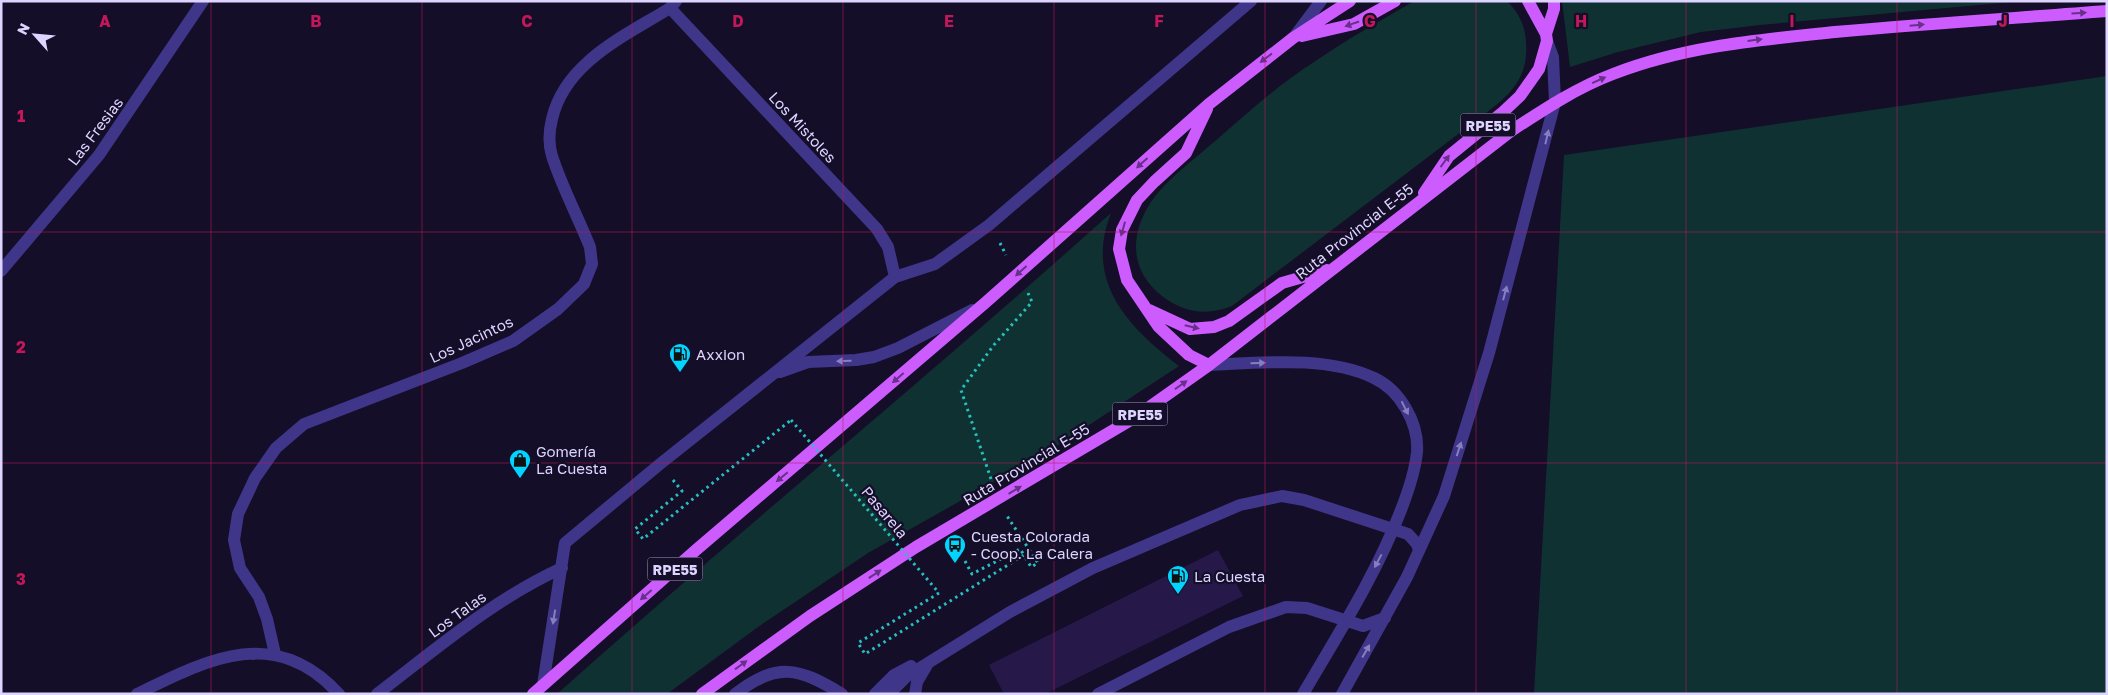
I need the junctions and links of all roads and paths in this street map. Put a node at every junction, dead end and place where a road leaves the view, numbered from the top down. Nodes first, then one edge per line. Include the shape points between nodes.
1 (203, 1) edge
2 (1251, 1) edge
3 (1321, 1) edge
4 (1350, 1) edge
5 (1395, 1) edge
6 (1528, 1) edge
7 (1554, 1) edge
8 (673, 5) edge
9 (2107, 11) edge
10 (1293, 38) junction
11 (1547, 38) junction
12 (1555, 102) junction
13 (1209, 104) junction
14 (1418, 202) junction
15 (989, 224) junction
16 (1335, 268) junction
17 (1, 271) edge
18 (1017, 274) junction
19 (895, 277) junction
20 (985, 303) junction
21 (1147, 308) junction
22 (1209, 365) junction
23 (769, 376) junction
24 (682, 491) dead end
25 (997, 500) junction
26 (1393, 530) junction
27 (1419, 550) junction
28 (1024, 555) junction
29 (965, 561) dead end
30 (562, 568) junction
31 (1385, 618) junction
32 (1345, 621) junction
33 (275, 654) junction
34 (932, 659) junction
35 (538, 689) edge
36 (888, 692) edge
37 (841, 693) edge
38 (137, 694) edge
39 (339, 694) edge
40 (376, 694) edge
41 (702, 694) edge
42 (735, 694) edge
43 (875, 694) edge
44 (915, 694) edge
45 (1098, 694) edge
46 (1303, 694) edge
47 (1342, 694) edge

1 - 17 street, Las Fresias via 99,155
2 - 15 street
3 - 10 street
4 - 10 main road, RPE55
5 -> 10 main road, RPE55 via 1354,24
6 - 11 main road
7 - 11 main road, RPE55
8 - 19 street, Los Mistoles via 877,230 888,247
8 - 33 street, Los Jacintos via 580,68 564,87 556,104 549,134 552,155 590,247 592,264 584,284 558,309 512,341 304,424 276,448 255,478 238,514 234,540 240,568 259,597
12 -> 9 main road, Ruta Provincial E-55 / RPE55 via 1611,74 1676,53 1713,46 1757,39
10 -> 13 main road, RPE55
11 - 12 street via 1553,57
14 -> 11 main road, RPE55 via 1448,156 1520,96 1539,69
12 - 14 main road, Ruta Provincial E-55 / RPE55 via 1511,131
27 -> 12 street via 1444,496 1472,411
13 -> 18 main road, RPE55
13 -> 21 main road, RPE55 via 1186,153 1137,200 1122,230 1119,249 1122,267 1135,295
14 - 16 main road, Ruta Provincial E-55 / RPE55
15 - 18 path
15 - 19 street via 935,264
21 -> 16 main road, RPE55 via 1190,328 1214,327 1229,321 1282,283
16 - 22 main road, Ruta Provincial E-55 / RPE55
18 - 20 main road, RPE55
18 - 25 path via 1032,302 993,346 962,390
19 - 23 street
20 -> 23 street via 874,357 808,362
20 -> 35 main road, RPE55
21 - 22 main road, RPE55 via 1158,326 1175,343
25 -> 22 main road, Ruta Provincial E-55 / RPE55 via 1134,418
22 -> 26 street via 1277,362 1323,365 1359,372 1389,388 1407,411 1417,453
23 - 30 street via 565,543
24 - 28 path, Pasarela, bridge via 635,530 643,539 792,420 939,593 858,643 865,654
25 - 28 path via 1038,563 1031,567
41 -> 25 main road, Ruta Provincial E-55 / RPE55 via 810,616 916,547
26 - 27 street via 1408,534
26 -> 32 street
26 - 34 street via 1290,498 1264,498 1240,505 1093,568 1010,612
27 - 31 street
28 - 29 path via 1020,549 972,574
30 -> 35 street
30 - 40 street, Los Talas via 528,583
31 - 32 street via 1363,626
47 -> 31 street
32 - 45 street via 1307,608 1286,607 1229,627
32 - 46 street
33 - 38 street via 254,652 236,655 188,669
33 - 39 street via 294,659
34 - 36 street
34 - 43 street via 902,671
34 - 44 street via 917,682
37 - 42 street via 802,675 782,670 752,680

